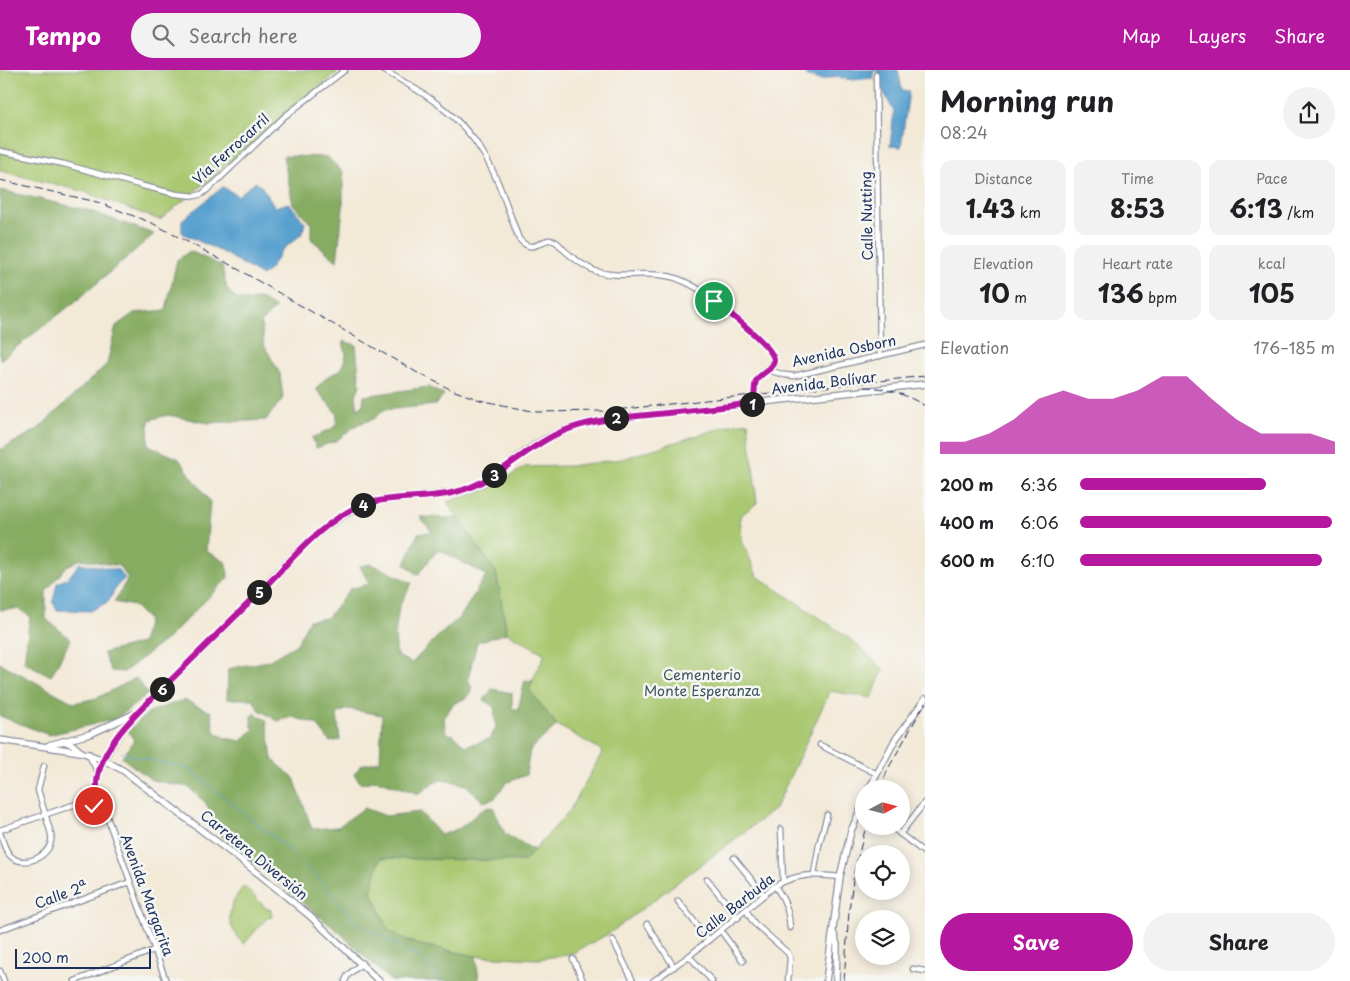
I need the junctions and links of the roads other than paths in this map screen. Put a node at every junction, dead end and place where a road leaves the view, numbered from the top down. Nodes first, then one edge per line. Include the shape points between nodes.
1 (346, 70) edge
2 (383, 70) edge
3 (876, 74) dead end
4 (0, 152) edge
5 (925, 345) edge
6 (880, 356) junction
7 (768, 370) junction
8 (925, 384) edge
9 (753, 403) junction
10 (925, 699) edge
11 (138, 712) junction
12 (0, 740) edge
13 (64, 741) junction
14 (46, 745) junction
15 (820, 745) dead end
16 (81, 752) junction
17 (89, 754) junction
18 (104, 760) junction
19 (44, 766) dead end
20 (98, 772) junction
21 (876, 774) junction
22 (874, 780) edge
23 (97, 789) junction
24 (82, 802) junction
25 (925, 802) edge
26 (44, 815) junction
27 (106, 815) junction
28 (827, 815) dead end
29 (910, 821) edge
30 (855, 823) edge
31 (781, 829) dead end
32 (0, 831) edge
33 (901, 835) edge
34 (925, 853) edge
35 (734, 858) dead end
36 (814, 874) junction
37 (840, 878) junction
38 (707, 879) dead end
39 (130, 882) junction
40 (783, 882) junction
41 (775, 886) junction
42 (764, 895) junction
43 (678, 901) dead end
44 (746, 910) junction
45 (738, 918) junction
46 (647, 924) dead end
47 (790, 928) dead end
48 (0, 930) edge
49 (721, 931) junction
50 (833, 932) junction
51 (613, 940) dead end
52 (709, 940) junction
53 (154, 950) junction
54 (689, 956) junction
55 (573, 959) dead end
56 (743, 961) dead end
57 (362, 964) junction
58 (674, 967) junction
59 (913, 969) dead end
60 (0, 970) edge
61 (925, 971) edge
62 (4, 981) edge
63 (75, 981) edge
64 (166, 981) edge
65 (345, 981) edge
66 (380, 981) edge
67 (583, 981) edge
68 (633, 981) edge
69 (653, 981) edge
70 (712, 981) edge
71 (788, 981) edge
72 (826, 981) edge
73 (836, 981) edge

1 - 4 street, Vía Ferrocarril via 284,116 214,184 195,196
2 - 7 street via 429,97 470,134 490,167 524,245 532,247 551,240 576,261 597,271 667,276 699,289 769,349 774,360
3 - 6 street, Calle Nutting
5 - 6 street, Avenida Osborn
6 - 7 street, Avenida Osborn via 794,376
7 - 9 street via 755,382
8 - 9 main road, Avenida Bolívar
9 - 11 main road, Avenida Bolívar via 579,425 541,441 480,484 457,492 374,502 349,512 316,534
10 - 21 main road via 895,740
11 - 13 main road via 97,731
11 - 18 main road, Avenida Bolívar via 120,732
12 - 14 main road
13 - 14 main road
13 - 16 main road
14 - 16 main road, Carretera Diversión
15 - 21 street
16 - 17 main road, Carretera Diversión
17 - 18 main road, Carretera Diversión
17 - 20 main road
18 - 20 street, Avenida Margarita
18 - 57 main road, Carretera Diversión via 145,785 259,874
19 - 26 street via 38,790
20 - 23 street, Avenida Margarita
21 - 22 main road
23 - 24 street
23 - 27 street, Avenida Margarita
24 - 26 street
24 - 27 street
25 - 29 street
26 - 32 street
26 - 32 street via 52,839 49,849 27,861 13,858 6,850
27 - 39 street, Avenida Margarita
28 - 36 street
30 - 37 main road
31 - 40 street
33 - 34 street
35 - 42 street
36 - 37 street, Calle Barbuda
36 - 40 street, Calle Barbuda
37 - 50 main road
38 - 45 street
39 - 48 street, Calle 2ª
39 - 53 street, Avenida Margarita
40 - 41 street, Calle Barbuda
41 - 42 street, Calle Barbuda
41 - 47 street via 789,912
42 - 44 street, Calle Barbuda
43 - 52 street
44 - 45 street, Calle Barbuda
44 - 71 street via 754,923 788,953
45 - 49 street, Calle Barbuda
46 - 58 street
49 - 52 street, Calle Barbuda
49 - 56 street
50 - 72 main road
50 - 73 main road via 837,945
51 - 68 street
52 - 54 street, Calle Barbuda
53 - 63 street
53 - 64 street, Avenida Margarita
54 - 58 street, Calle Barbuda
54 - 70 street
55 - 67 street
57 - 65 street
57 - 66 main road, Carretera Diversión
58 - 69 street, Calle Barbuda
59 - 61 street
60 - 62 street

